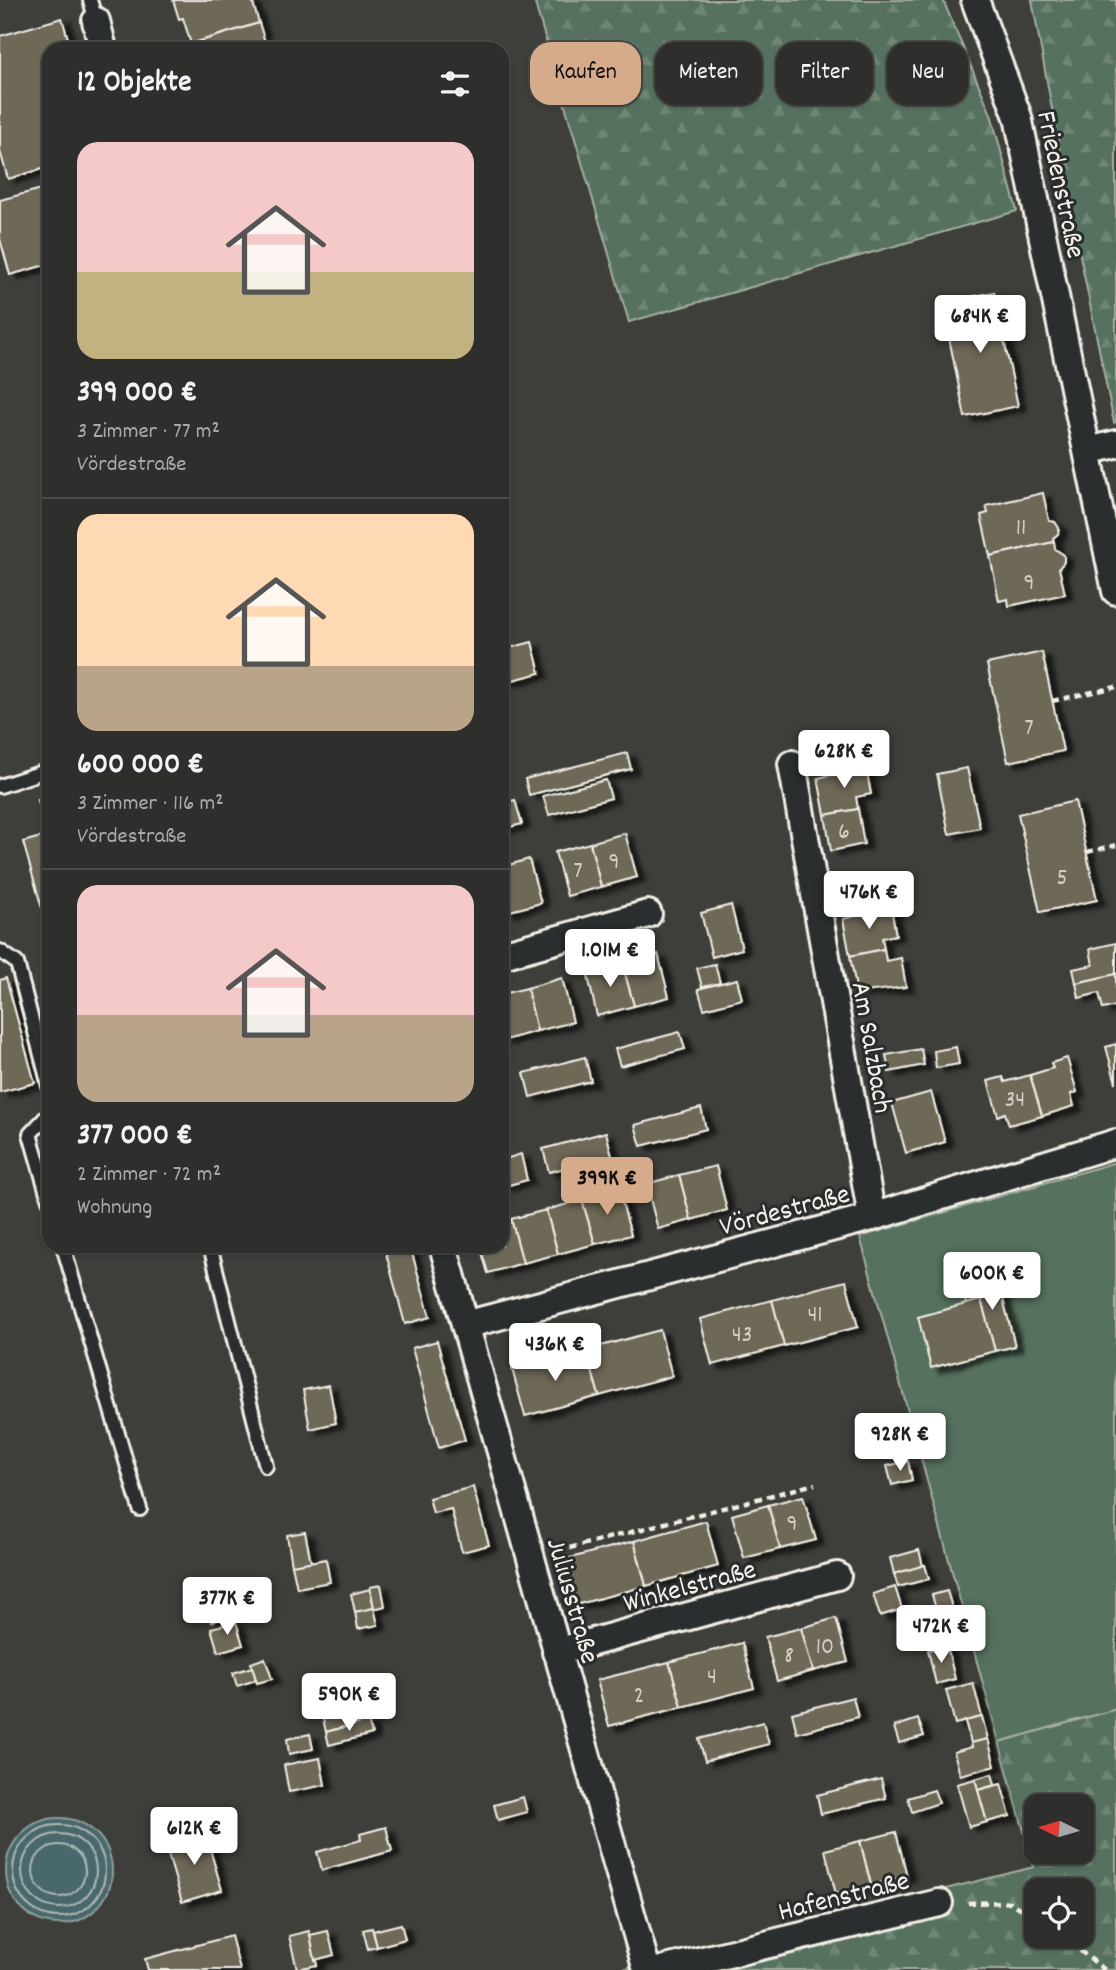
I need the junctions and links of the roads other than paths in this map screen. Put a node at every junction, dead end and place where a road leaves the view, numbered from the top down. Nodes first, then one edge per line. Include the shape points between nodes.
1 (975, 0) edge
2 (93, 11) edge
3 (101, 42) edge
4 (1116, 444) edge
5 (1088, 451) junction
6 (1116, 591) edge
7 (792, 764) dead end
8 (42, 772) edge
9 (0, 786) edge
10 (648, 914) dead end
11 (0, 951) edge
12 (509, 953) edge
13 (42, 1059) edge
14 (42, 1121) edge
15 (1116, 1143) edge
16 (42, 1175) edge
17 (872, 1217) junction
18 (65, 1253) edge
19 (212, 1253) edge
20 (445, 1253) edge
21 (465, 1325) junction
22 (266, 1466) dead end
23 (140, 1509) dead end
24 (838, 1576) dead end
25 (556, 1652) junction
26 (939, 1903) road end
27 (647, 1970) edge
28 (662, 1970) edge

1 - 5 street, Friedenstraße via 1018,117
2 - 3 street
4 - 5 street
5 - 6 street, Friedenstraße
7 - 17 street, Am Salzbach
8 - 9 lane
10 - 12 street
11 - 13 lane via 17,963
14 - 16 lane via 30,1134
15 - 17 street, Vördestraße
17 - 21 street, Vördestraße
18 - 23 lane
19 - 22 lane
20 - 21 street, Juliusstraße
21 - 25 street, Juliusstraße
24 - 25 street, Winkelstraße
25 - 27 street, Juliusstraße
26 - 28 street, Hafenstraße

